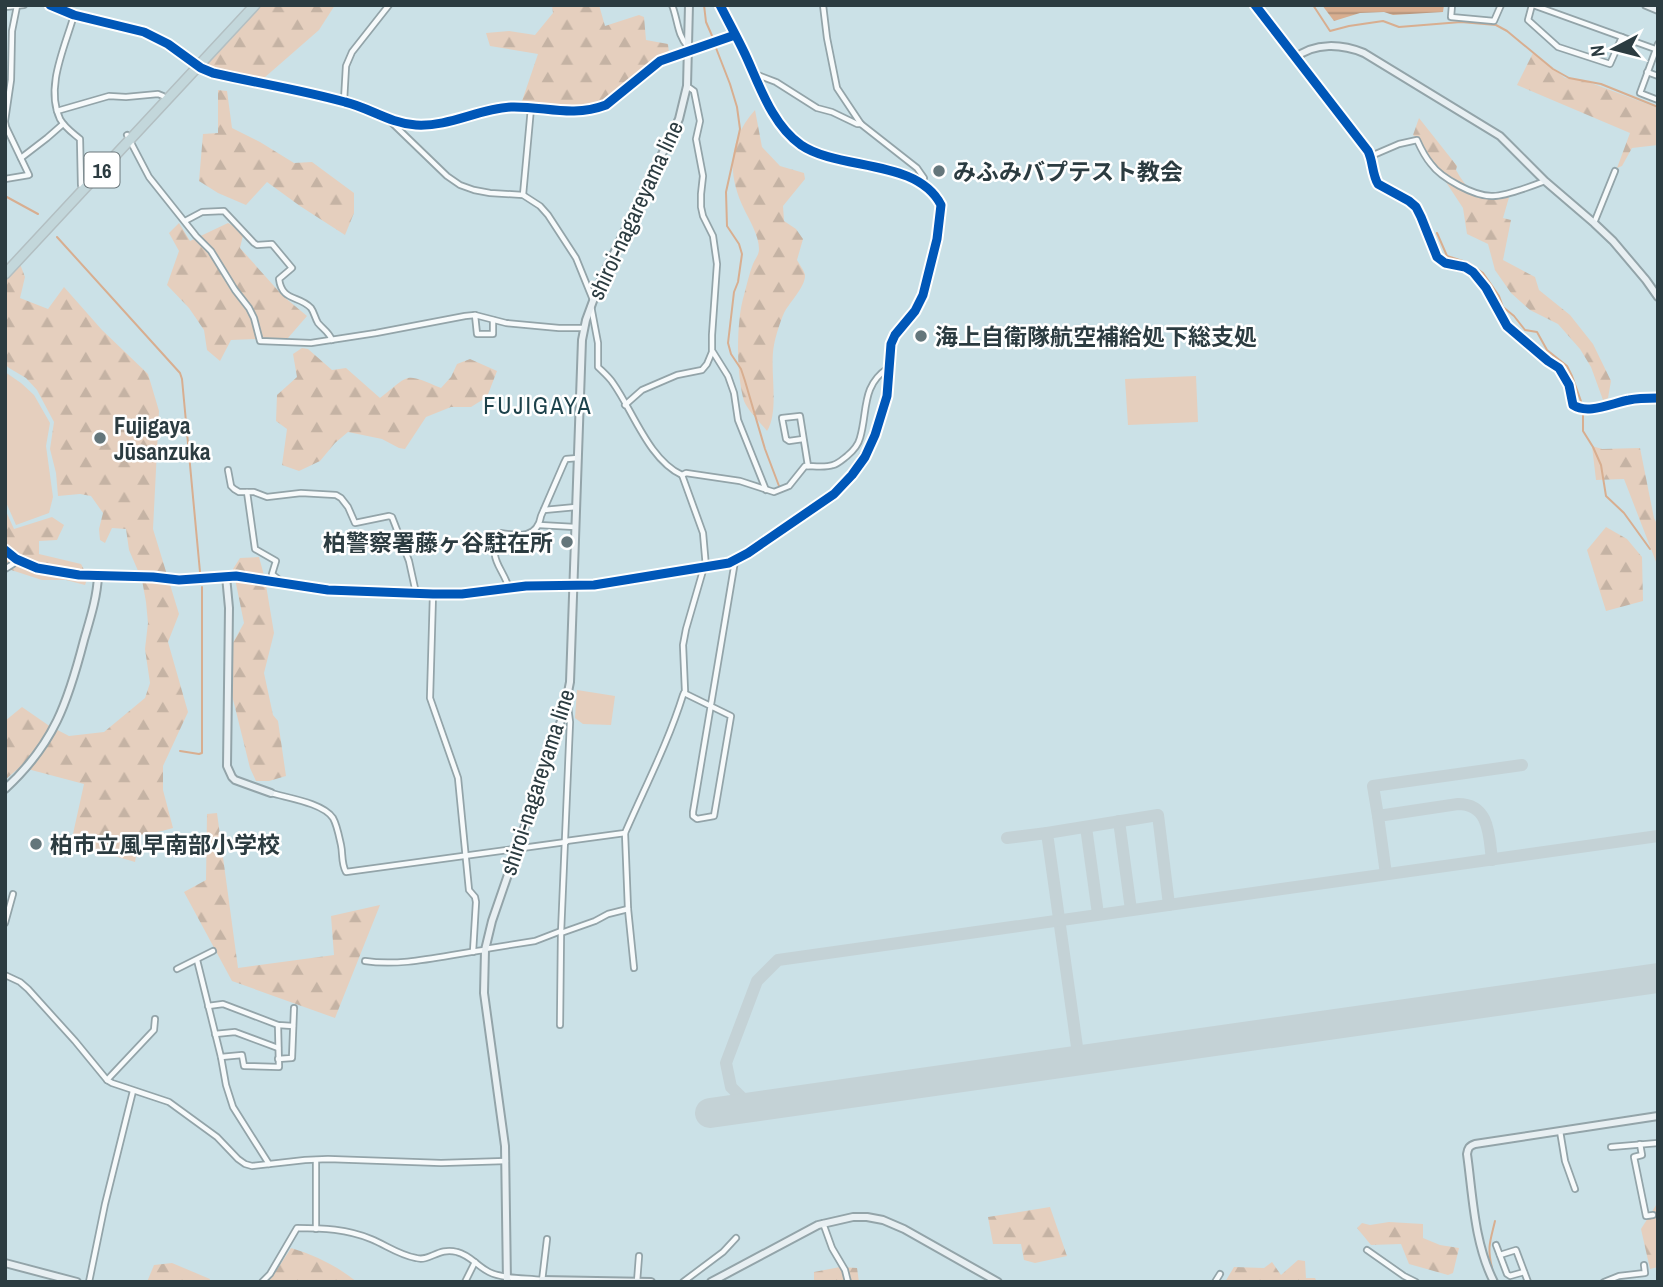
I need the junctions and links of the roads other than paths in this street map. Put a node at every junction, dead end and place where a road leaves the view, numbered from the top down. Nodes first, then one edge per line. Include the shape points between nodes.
1 (24, 5) edge
2 (50, 5) edge
3 (248, 5) edge
4 (255, 5) edge
5 (389, 5) edge
6 (672, 5) edge
7 (689, 5) edge
8 (720, 5) edge
9 (822, 5) edge
10 (1255, 5) edge
11 (1452, 5) edge
12 (1501, 5) edge
13 (1532, 5) edge
14 (1646, 5) edge
15 (17, 6) edge
16 (5, 7) edge
17 (64, 8) edge
18 (1658, 10) edge
19 (74, 15) junction
20 (735, 35) junction
21 (1622, 37) junction
22 (1657, 48) edge
23 (688, 50) junction
24 (1295, 58) junction
25 (197, 64) junction
26 (1647, 72) junction
27 (754, 74) junction
28 (1658, 76) edge
29 (687, 86) junction
30 (163, 96) junction
31 (1658, 100) edge
32 (344, 101) junction
33 (531, 108) junction
34 (57, 111) junction
35 (389, 120) junction
36 (5, 122) edge
37 (63, 124) junction
38 (861, 124) junction
39 (128, 137) junction
40 (1371, 156) junction
41 (21, 158) junction
42 (1615, 171) dead end
43 (5, 179) edge
44 (1545, 181) junction
45 (80, 185) junction
46 (923, 185) junction
47 (523, 195) junction
48 (185, 221) junction
49 (1594, 223) junction
50 (5, 265) edge
51 (5, 274) edge
52 (1655, 286) edge
53 (1658, 297) edge
54 (592, 302) junction
55 (475, 316) junction
56 (493, 320) junction
57 (584, 328) junction
58 (332, 340) junction
59 (712, 352) junction
60 (888, 368) junction
61 (1658, 398) edge
62 (625, 405) junction
63 (803, 439) junction
64 (578, 458) junction
65 (808, 466) junction
66 (228, 470) dead end
67 (682, 475) junction
68 (766, 491) junction
69 (247, 492) junction
70 (576, 507) junction
71 (544, 510) junction
72 (540, 525) junction
73 (575, 527) junction
74 (5, 550) edge
75 (16, 559) junction
76 (735, 561) junction
77 (705, 567) junction
78 (5, 569) edge
79 (98, 576) junction
80 (226, 576) junction
81 (284, 583) junction
82 (573, 584) junction
83 (509, 588) junction
84 (416, 593) junction
85 (433, 594) junction
86 (684, 693) junction
87 (567, 698) junction
88 (710, 705) junction
89 (5, 789) edge
90 (271, 793) joint
91 (625, 833) junction
92 (566, 842) junction
93 (517, 849) junction
94 (465, 856) junction
95 (13, 894) dead end
96 (628, 909) junction
97 (5, 923) edge
98 (561, 932) junction
99 (485, 950) junction
100 (213, 951) dead end
101 (473, 951) junction
102 (197, 960) junction
103 (365, 961) dead end
104 (634, 968) dead end
105 (177, 969) dead end
106 (5, 975) edge
107 (208, 1006) junction
108 (294, 1008) dead end
109 (155, 1019) dead end
110 (278, 1025) junction
111 (560, 1025) dead end
112 (293, 1026) junction
113 (215, 1034) junction
114 (278, 1048) junction
115 (220, 1057) junction
116 (278, 1059) junction
117 (107, 1080) junction
118 (133, 1091) junction
119 (1658, 1116) edge
120 (1560, 1130) junction
121 (1658, 1143) edge
122 (1640, 1144) junction
123 (1611, 1147) dead end
124 (316, 1159) junction
125 (507, 1161) junction
126 (269, 1164) junction
127 (1575, 1189) dead end
128 (1653, 1215) dead end
129 (823, 1223) junction
130 (316, 1229) junction
131 (736, 1238) dead end
132 (548, 1239) dead end
133 (1496, 1245) dead end
134 (1367, 1250) dead end
135 (1500, 1255) junction
136 (639, 1256) dead end
137 (475, 1262) junction
138 (5, 1263) edge
139 (1644, 1265) dead end
140 (1505, 1270) junction
141 (1524, 1272) junction
142 (1220, 1274) dead end
143 (50, 1278) edge
144 (507, 1279) edge
145 (1492, 1280) edge
146 (542, 1281) edge
147 (637, 1281) edge
148 (77, 1282) edge
149 (89, 1282) edge
150 (262, 1282) edge
151 (465, 1282) edge
152 (651, 1282) edge
153 (683, 1282) edge
154 (711, 1282) edge
155 (848, 1282) edge
156 (998, 1282) edge
157 (1215, 1282) edge
158 (1416, 1282) edge
159 (1528, 1282) edge
160 (1604, 1282) edge

1 - 15 street
2 - 17 street
3 - 25 highway, 16
4 - 25 highway, 16
5 - 32 street via 345,66
6 - 23 street
7 - 23 street, shiroi-nagareyama line
8 - 20 street
9 - 38 street via 837,88
10 - 24 street
11 - 12 street via 1451,17 1494,21
13 - 21 street
13 - 21 street via 1528,20 1558,47 1611,64
14 - 18 street
15 - 16 street
15 - 36 street
17 - 19 street
19 - 25 street via 144,32
19 - 34 street via 56,74
20 - 23 street
20 - 27 street
21 - 22 street
22 - 26 street
23 - 29 street, shiroi-nagareyama line
23 - 33 street via 660,61 607,106 569,112
24 - 40 street
24 - 44 street via 1307,49 1326,47 1364,53 1500,136
25 - 30 highway, 16
25 - 32 street via 213,73
25 - 39 highway, 16
26 - 28 street
26 - 31 street via 1640,93
27 - 38 street via 817,108
27 - 46 street via 775,115 801,145
29 - 54 street, shiroi-nagareyama line via 679,119
29 - 59 street via 694,91 700,121 696,139 703,176 701,207 718,264
30 - 34 street via 109,96
30 - 39 highway, 16
32 - 35 street
33 - 35 street via 500,109 441,124
33 - 47 street
34 - 37 street
35 - 47 street via 460,185
36 - 41 street
37 - 41 street
37 - 45 street via 80,139
38 - 46 street via 917,168
39 - 45 highway, 16
39 - 48 street via 149,177
39 - 51 highway, 16
40 - 44 street via 1417,140 1437,171 1461,187 1492,197
40 - 61 street via 1378,184 1416,207 1437,257 1473,272 1507,326 1563,372 1573,405 1579,409
41 - 43 street via 29,175
42 - 49 street
44 - 49 street
45 - 50 highway, 16
46 - 60 street via 941,205 937,239 922,300 895,335
47 - 54 street via 548,215 576,258
48 - 58 street via 249,308 260,341
48 - 58 street via 202,212 224,211 254,243 272,244 292,268 279,279 285,294 311,308
49 - 52 street
52 - 53 street
54 - 57 street, shiroi-nagareyama line
54 - 62 street via 598,367
55 - 56 street
55 - 56 street via 477,334 493,334
55 - 58 street
56 - 57 street
57 - 64 street, shiroi-nagareyama line
59 - 62 street via 702,370 642,390
59 - 68 street via 734,393 738,420
60 - 65 street via 874,381 855,449 833,465
60 - 76 street via 887,396 875,435 852,475 825,500
62 - 67 street via 646,440
63 - 63 street via 786,439 782,418 800,416
63 - 65 street
64 - 70 street, shiroi-nagareyama line
64 - 71 street via 566,459
65 - 68 street via 789,486
66 - 69 street via 231,486
67 - 68 street via 740,481
67 - 77 street via 703,533
69 - 81 street via 255,548 276,561 272,574
69 - 84 street via 267,497 336,495 348,506 355,523 390,516 409,561
70 - 71 street
70 - 73 street, shiroi-nagareyama line
71 - 72 street
72 - 73 street
72 - 83 street via 524,536 500,533 495,557
73 - 82 street, shiroi-nagareyama line
74 - 75 street
75 - 78 street
75 - 79 street via 37,568
76 - 77 street
76 - 88 street
77 - 82 street
77 - 86 street via 686,629
79 - 80 street via 180,580
79 - 89 street via 66,702 34,760
80 - 81 street
80 - 90 street via 228,766 235,780
81 - 84 street via 328,590
82 - 83 street
82 - 87 street, shiroi-nagareyama line
83 - 85 street
84 - 85 street
85 - 94 street via 429,698 458,778
86 - 88 street
86 - 91 street
87 - 92 street
87 - 93 street, shiroi-nagareyama line
88 - 88 street via 693,812 697,819 714,816 731,716
90 - 94 street via 327,812 336,825 346,872
91 - 92 street
91 - 96 street
92 - 93 street
92 - 98 street
93 - 94 street
93 - 99 street, shiroi-nagareyama line
94 - 101 street via 469,890 476,902
95 - 97 street
96 - 98 street
96 - 104 street
98 - 99 street
98 - 111 street
99 - 101 street
99 - 125 street, shiroi-nagareyama line via 484,993
100 - 102 street
101 - 103 street via 396,962
102 - 105 street
102 - 107 street
106 - 117 street via 28,989
107 - 110 street via 223,1004
107 - 113 street
108 - 112 street
109 - 117 street via 154,1030
110 - 112 street
110 - 114 street
112 - 116 street via 292,1058
113 - 114 street via 236,1032
113 - 115 street
114 - 116 street
115 - 116 street via 242,1055 244,1066 279,1067
115 - 126 street via 233,1107
117 - 118 street
118 - 126 street via 169,1102 245,1164
118 - 149 street
119 - 120 street
120 - 127 street
120 - 145 street via 1468,1149 1478,1234
121 - 122 street
122 - 123 street
122 - 128 street via 1642,1156 1634,1157 1646,1216
124 - 125 street
124 - 126 street
124 - 130 street
125 - 144 street, shiroi-nagareyama line
129 - 154 street
129 - 155 street
129 - 156 street via 853,1217 883,1220
130 - 137 street via 363,1236 418,1259 448,1251
130 - 150 street via 297,1228
131 - 153 street
132 - 146 street
133 - 135 street
134 - 158 street
135 - 140 street
135 - 141 street via 1516,1250
136 - 147 street
137 - 144 street
137 - 151 street
138 - 143 street
139 - 160 street via 1645,1273
140 - 141 street via 1510,1276
140 - 145 street
141 - 159 street
142 - 157 street
143 - 148 street
144 - 146 street
146 - 147 street
147 - 152 street

